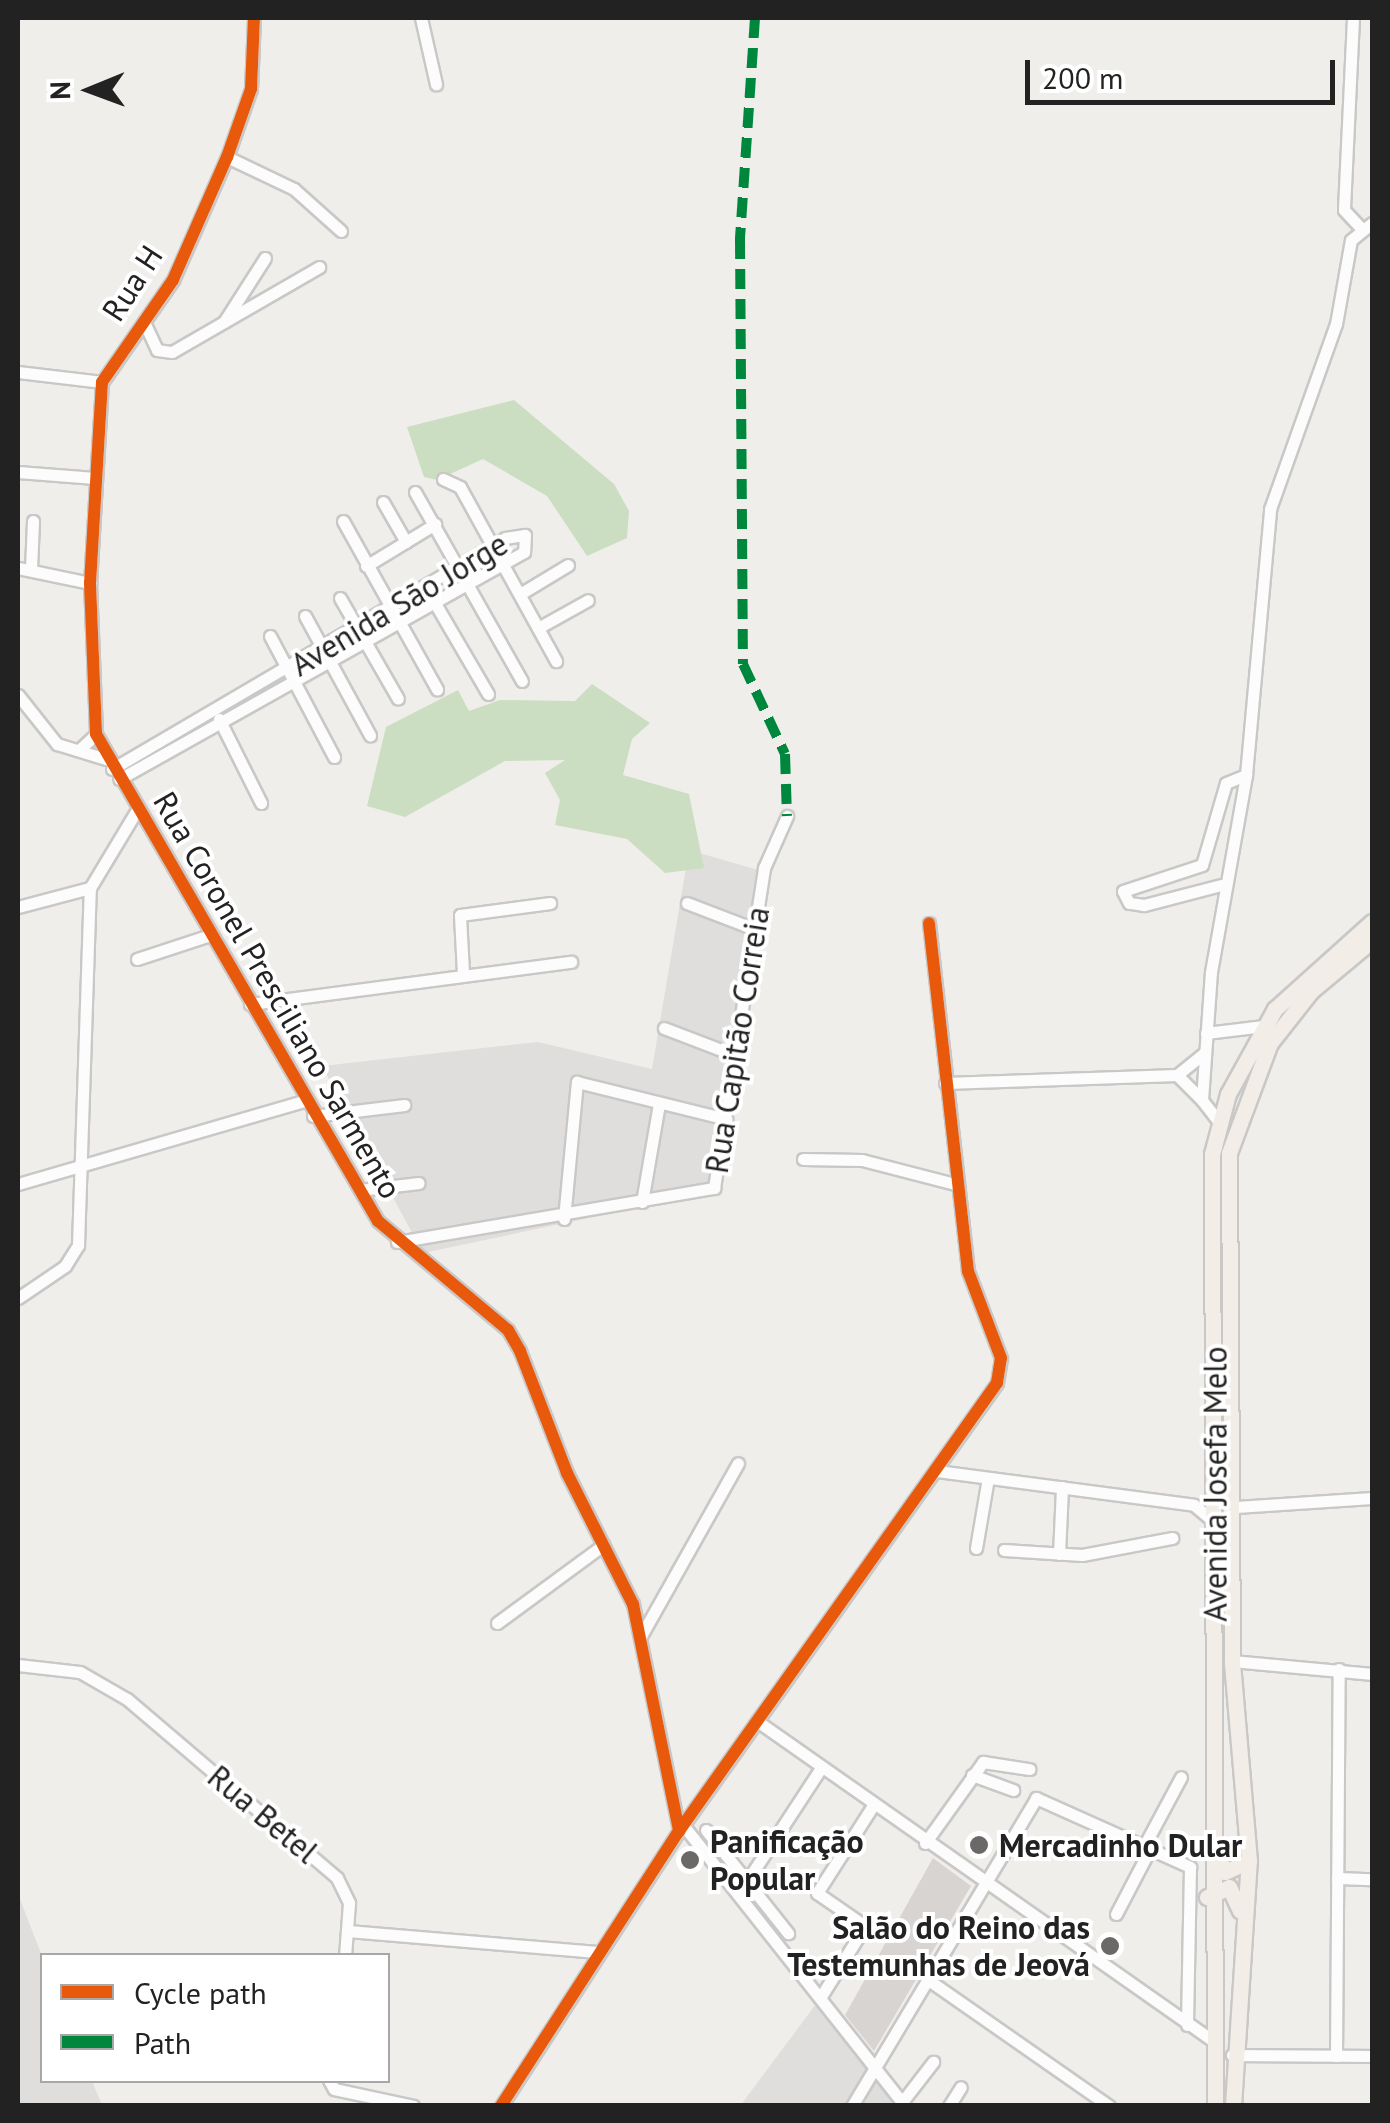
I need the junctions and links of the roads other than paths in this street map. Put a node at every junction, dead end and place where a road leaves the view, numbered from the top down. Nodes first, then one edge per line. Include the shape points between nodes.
1 (254, 18) edge
2 (422, 18) edge
3 (1353, 18) edge
4 (436, 84) dead end
5 (227, 157) junction
6 (1366, 225) edge
7 (341, 231) dead end
8 (265, 258) dead end
9 (319, 267) dead end
10 (144, 322) junction
11 (220, 326) junction
12 (18, 372) edge
13 (102, 382) junction
14 (18, 472) edge
15 (95, 478) junction
16 (443, 479) dead end
17 (415, 492) dead end
18 (383, 502) dead end
19 (33, 521) dead end
20 (343, 521) dead end
21 (435, 524) junction
22 (406, 542) junction
23 (497, 554) junction
24 (568, 565) dead end
25 (366, 566) junction
26 (24, 568) edge
27 (464, 574) junction
28 (90, 583) junction
29 (429, 594) junction
30 (520, 594) junction
31 (340, 598) dead end
32 (588, 600) dead end
33 (395, 614) junction
34 (305, 616) dead end
35 (538, 628) junction
36 (360, 634) junction
37 (270, 636) dead end
38 (324, 653) junction
39 (556, 661) dead end
40 (290, 674) junction
41 (522, 682) dead end
42 (437, 689) dead end
43 (18, 694) edge
44 (488, 694) dead end
45 (398, 699) dead end
46 (213, 719) junction
47 (96, 734) junction
48 (370, 735) dead end
49 (73, 751) junction
50 (334, 756) dead end
51 (111, 766) junction
52 (1246, 775) junction
53 (261, 803) dead end
54 (138, 808) junction
55 (787, 816) dead end
56 (1221, 885) junction
57 (90, 888) junction
58 (550, 903) dead end
59 (687, 903) dead end
60 (18, 907) edge
61 (1372, 922) edge
62 (929, 923) dead end
63 (757, 930) junction
64 (210, 935) junction
65 (1372, 940) edge
66 (137, 959) dead end
67 (571, 962) dead end
68 (462, 972) junction
69 (250, 1004) junction
70 (1264, 1026) junction
71 (664, 1028) dead end
72 (1206, 1033) junction
73 (1204, 1053) junction
74 (737, 1056) junction
75 (1177, 1075) junction
76 (945, 1083) junction
77 (1202, 1100) junction
78 (304, 1101) junction
79 (659, 1104) junction
80 (404, 1105) dead end
81 (313, 1116) junction
82 (726, 1119) junction
83 (1218, 1122) junction
84 (803, 1159) dead end
85 (83, 1166) junction
86 (419, 1183) dead end
87 (18, 1184) edge
88 (955, 1184) junction
89 (360, 1190) junction
90 (642, 1202) junction
91 (564, 1219) junction
92 (397, 1242) junction
93 (18, 1298) edge
94 (738, 1463) dead end
95 (937, 1472) junction
96 (988, 1478) junction
97 (1062, 1488) junction
98 (1219, 1490) junction
99 (1372, 1498) edge
100 (1194, 1505) junction
101 (1236, 1507) junction
102 (1219, 1527) junction
103 (1172, 1538) dead end
104 (603, 1545) junction
105 (976, 1548) dead end
106 (1004, 1550) dead end
107 (1059, 1554) junction
108 (497, 1623) dead end
109 (641, 1636) junction
110 (1232, 1661) junction
111 (18, 1665) edge
112 (1340, 1670) junction
113 (1372, 1674) edge
114 (758, 1721) junction
115 (821, 1768) junction
116 (972, 1775) junction
117 (1181, 1776) dead end
118 (874, 1804) junction
119 (1212, 1826) junction
120 (681, 1828) junction
121 (706, 1830) dead end
122 (924, 1843) junction
123 (1147, 1848) junction
124 (1249, 1861) junction
125 (1337, 1878) junction
126 (1372, 1879) edge
127 (747, 1880) junction
128 (981, 1884) junction
129 (1207, 1896) junction
130 (1116, 1914) dead end
131 (1200, 1926) junction
132 (348, 1931) junction
133 (788, 1933) dead end
134 (1244, 1934) junction
135 (596, 1952) junction
136 (345, 1953) edge
137 (927, 1979) junction
138 (820, 1998) junction
139 (1188, 2026) junction
140 (1212, 2040) junction
141 (1232, 2056) junction
142 (1336, 2056) junction
143 (1372, 2056) edge
144 (933, 2062) dead end
145 (874, 2065) junction
146 (330, 2084) edge
147 (960, 2087) dead end
148 (902, 2104) edge
149 (413, 2106) edge
150 (501, 2106) edge
151 (852, 2106) edge
152 (949, 2106) edge
153 (1108, 2106) edge
154 (1214, 2106) edge
155 (1233, 2106) edge

1 - 5 street, Rua H via 251,89
2 - 4 street
3 - 6 street via 1344,210
5 - 7 street via 294,190
5 - 10 street, Rua H via 173,280
6 - 52 street via 1270,509
8 - 11 street
9 - 11 street
10 - 11 street via 162,353
10 - 13 street, Rua H
12 - 13 street
13 - 15 street
14 - 15 street
15 - 28 street
16 - 23 street via 460,487
17 - 21 street
18 - 22 street
19 - 26 street
20 - 25 street
21 - 22 street
21 - 27 street
22 - 25 street
23 - 27 street, Avenida São Jorge
23 - 30 street
24 - 30 street
25 - 33 street
26 - 28 street
27 - 29 street, Avenida São Jorge
27 - 41 street
28 - 47 street, Rua Coronel Presciliano Sarmento
29 - 33 street, Avenida São Jorge
29 - 44 street
30 - 35 street
31 - 36 street
32 - 35 street
33 - 36 street, Avenida São Jorge
33 - 42 street
34 - 38 street
35 - 39 street
36 - 38 street, Avenida São Jorge
36 - 45 street
37 - 40 street
38 - 40 street, Avenida São Jorge
38 - 48 street
40 - 46 street, Avenida São Jorge
40 - 50 street
43 - 49 street
46 - 51 street, Avenida São Jorge
46 - 53 street
47 - 49 street
47 - 51 street, Rua Coronel Presciliano Sarmento
49 - 51 street
49 - 51 street
51 - 54 street, Rua Coronel Presciliano Sarmento
52 - 56 street
52 - 56 street via 1226,782 1202,865 1123,890 1129,903 1144,905
54 - 57 street
54 - 64 street, Rua Coronel Presciliano Sarmento
55 - 63 street, Rua Capitão Correia via 767,856
56 - 72 street
57 - 60 street
57 - 85 street
58 - 68 street via 458,916
59 - 63 street
61 - 70 main road, Avenida Josefa Melo via 1303,976
62 - 76 street
63 - 74 street, Rua Capitão Correia
64 - 66 street, Rua Coronel Presciliano Sarmento
64 - 69 street, Rua Coronel Presciliano Sarmento
65 - 101 main road, Avenida Josefa Melo via 1292,1013 1234,1126 1226,1190
67 - 68 street
68 - 69 street
69 - 78 street, Rua Coronel Presciliano Sarmento
70 - 72 street
70 - 83 main road, Avenida Josefa Melo
71 - 74 street
72 - 73 street
73 - 75 street
73 - 77 street
74 - 82 street, Rua Capitão Correia
75 - 76 street
75 - 77 street
76 - 88 street
77 - 83 street
78 - 81 street, Rua Coronel Presciliano Sarmento
78 - 85 street
79 - 82 street
79 - 90 street
79 - 91 street via 591,1081 572,1091
80 - 81 street, Rua Coronel Presciliano Sarmento
81 - 89 street, Rua Coronel Presciliano Sarmento
82 - 90 street, Rua Capitão Correia via 712,1189
83 - 98 main road, Avenida Josefa Melo via 1209,1193
84 - 88 street via 862,1160
85 - 87 street
85 - 93 street via 75,1257
86 - 89 street
88 - 95 street via 968,1271 1001,1366
89 - 92 street, Rua Coronel Presciliano Sarmento
90 - 91 street, Rua Capitão Correia
91 - 92 street, Rua Capitão Correia
92 - 104 street, Rua Coronel Presciliano Sarmento via 508,1330
94 - 109 street
95 - 96 street
95 - 114 street
96 - 97 street
96 - 105 street
97 - 100 street
97 - 107 street
98 - 100 street
98 - 102 main road, Avenida Josefa Melo
99 - 101 street
100 - 102 street
101 - 110 main road, Avenida Josefa Melo
102 - 119 main road, Avenida Josefa Melo
103 - 107 street
104 - 108 street
104 - 109 street, Rua Coronel Presciliano Sarmento
106 - 107 street
109 - 120 street, Rua Coronel Presciliano Sarmento
110 - 112 street
110 - 124 main road, Avenida Josefa Melo
111 - 132 street, Rua Betel via 80,1672 127,1699 337,1878
112 - 113 street
112 - 125 street
114 - 115 street
114 - 120 street
115 - 118 street
115 - 127 street
116 - 116 street via 989,1760 1024,1767 1010,1789
116 - 122 street
117 - 123 street
118 - 122 street
118 - 138 street via 818,1892 865,1926
119 - 124 main road via 1220,1868 1236,1872
119 - 129 main road, Avenida Josefa Melo
120 - 135 street
120 - 138 street
121 - 127 street
122 - 128 street
123 - 128 street via 1036,1798
123 - 130 street
123 - 131 street via 1191,1869
124 - 134 main road, Avenida Josefa Melo
125 - 126 street
125 - 142 street
127 - 133 street
128 - 137 street
128 - 139 street
129 - 131 main road, Avenida Josefa Melo
129 - 134 main road via 1234,1890
131 - 139 street
131 - 140 main road, Avenida Josefa Melo
132 - 135 street
132 - 136 street, Rua Betel
134 - 141 main road, Avenida Josefa Melo
135 - 150 street
137 - 145 street
137 - 153 street
138 - 145 street
139 - 140 street
140 - 154 main road, Avenida Josefa Melo
141 - 142 street
141 - 155 main road, Avenida Josefa Melo
142 - 143 street
144 - 148 street
145 - 148 street
145 - 151 street
146 - 149 street
147 - 152 street

